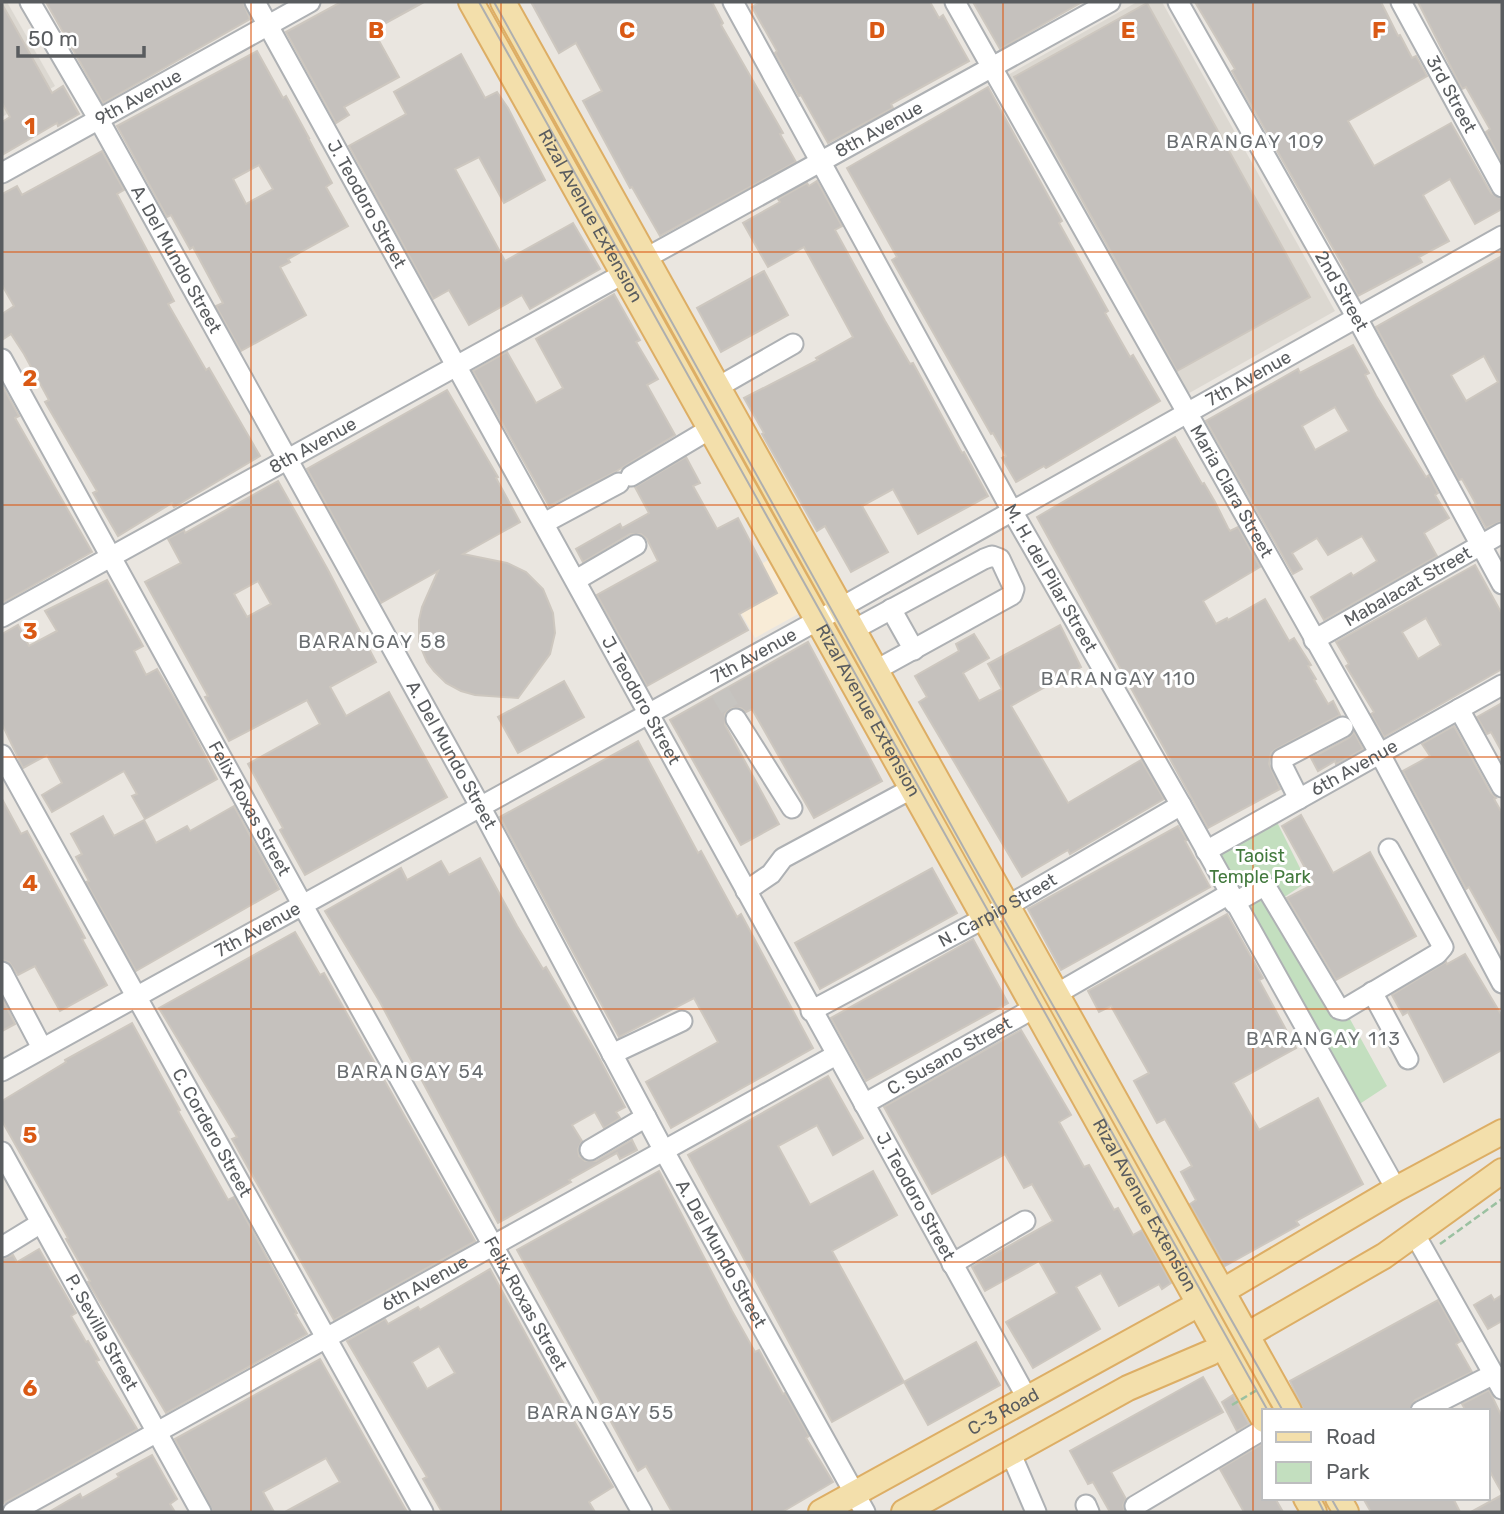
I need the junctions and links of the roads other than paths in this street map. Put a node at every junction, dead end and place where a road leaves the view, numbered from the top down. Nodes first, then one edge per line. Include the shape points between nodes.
1 (30, 2) edge
2 (255, 2) edge
3 (310, 2) edge
4 (471, 2) edge
5 (503, 2) edge
6 (733, 2) edge
7 (955, 2) edge
8 (1110, 2) edge
9 (1178, 2) edge
10 (1401, 2) edge
11 (268, 25) junction
12 (992, 67) junction
13 (99, 120) junction
14 (822, 162) junction
15 (2, 173) edge
16 (1502, 187) edge
17 (1502, 236) edge
18 (646, 258) junction
19 (623, 274) junction
20 (1357, 318) junction
21 (793, 344) dead end
22 (2, 359) edge
23 (456, 365) junction
24 (718, 387) junction
25 (1187, 413) junction
26 (710, 429) junction
27 (288, 460) junction
28 (1012, 511) junction
29 (544, 523) junction
30 (1502, 533) edge
31 (636, 545) dead end
32 (1481, 545) junction
33 (111, 557) junction
34 (576, 580) junction
35 (1502, 584) edge
36 (840, 608) junction
37 (891, 609) junction
38 (2, 617) edge
39 (817, 620) junction
40 (853, 630) junction
41 (1314, 640) junction
42 (914, 650) junction
43 (876, 670) junction
44 (1502, 685) edge
45 (1459, 709) junction
46 (649, 713) junction
47 (736, 719) tunnel mouth
48 (1343, 727) dead end
49 (1380, 754) junction
50 (2, 755) edge
51 (1502, 787) edge
52 (913, 788) junction
53 (1299, 799) junction
54 (1181, 805) junction
55 (480, 806) junction
56 (792, 808) dead end
57 (1389, 849) dead end
58 (1206, 851) junction
59 (746, 891) junction
60 (1232, 898) junction
61 (302, 904) junction
62 (1009, 905) junction
63 (986, 917) junction
64 (2, 972) edge
65 (1502, 983) edge
66 (1372, 992) junction
67 (1058, 993) junction
68 (135, 996) junction
69 (1036, 1007) junction
70 (811, 1011) junction
71 (681, 1021) dead end
72 (42, 1048) junction
73 (612, 1054) junction
74 (836, 1055) junction
75 (1408, 1059) dead end
76 (2, 1071) edge
77 (864, 1104) junction
78 (646, 1117) junction
79 (1502, 1132) edge
80 (590, 1150) dead end
81 (664, 1151) junction
82 (2, 1152) edge
83 (1502, 1171) edge
84 (1396, 1189) junction
85 (1025, 1221) dead end
86 (41, 1223) junction
87 (1420, 1244) junction
88 (493, 1246) junction
89 (2, 1247) edge
90 (952, 1264) junction
91 (1228, 1288) dead end
92 (1188, 1310) dead end
93 (1252, 1332) dead end
94 (326, 1339) junction
95 (1210, 1353) dead end
96 (1498, 1381) edge
97 (1027, 1398) junction
98 (1288, 1409) edge
99 (1426, 1409) edge
100 (1262, 1416) edge
101 (1262, 1430) edge
102 (157, 1432) junction
103 (1011, 1454) junction
104 (860, 1503) edge
105 (1135, 1506) dead end
106 (13, 1512) edge
107 (201, 1512) edge
108 (423, 1512) edge
109 (642, 1512) edge
110 (821, 1512) edge
111 (904, 1512) edge
112 (1036, 1512) edge

1 - 13 street, A. Del Mundo Street
2 - 11 street, J. Teodoro Street
3 - 11 street, 9th Avenue
4 - 19 main road, Rizal Avenue Extension
5 - 18 main road, Rizal Avenue Extension
6 - 14 street, M. H. del Pilar Street
7 - 12 street, Maria Clara Street
8 - 12 street, 8th Avenue
9 - 20 street, 2nd Street
10 - 16 street, 3rd Street
11 - 13 street, 9th Avenue
11 - 23 street, J. Teodoro Street
12 - 14 street, 8th Avenue
12 - 25 street, Maria Clara Street
13 - 15 street, 9th Avenue
13 - 27 street, A. Del Mundo Street
14 - 18 street, 8th Avenue
14 - 28 street, M. H. del Pilar Street
17 - 20 street, 7th Avenue
18 - 24 main road, Rizal Avenue Extension
19 - 23 street, 8th Avenue
19 - 26 main road, Rizal Avenue Extension
20 - 25 street, 7th Avenue
20 - 32 street, 2nd Street
21 - 24 street
22 - 33 street, Felix Roxas Street
23 - 27 street, 8th Avenue
23 - 29 street, J. Teodoro Street
24 - 36 main road, Rizal Avenue Extension
25 - 28 street, 7th Avenue
25 - 41 street, Maria Clara Street
26 - 29 street
26 - 39 main road, Rizal Avenue Extension
27 - 33 street, 8th Avenue
27 - 55 street, A. Del Mundo Street
28 - 36 street, 7th Avenue
28 - 54 street, M. H. del Pilar Street
29 - 34 street, J. Teodoro Street
30 - 32 street, Mabalacat Street
31 - 34 street
32 - 35 street, 2nd Street
32 - 41 street, Mabalacat Street
33 - 38 street, 8th Avenue
33 - 61 street, Felix Roxas Street
34 - 46 street, J. Teodoro Street
36 - 39 street, 7th Avenue
36 - 40 main road, Rizal Avenue Extension
37 - 40 street
37 - 42 street
37 - 42 street via 985,559 1000,559 1014,589 1012,595
39 - 46 street, 7th Avenue via 716,685
39 - 52 main road, Rizal Avenue Extension
40 - 43 main road, Rizal Avenue Extension
41 - 49 street, Maria Clara Street
42 - 43 street
43 - 62 main road, Rizal Avenue Extension
44 - 45 street, 6th Avenue
45 - 49 street, 6th Avenue
45 - 51 street
46 - 55 street, 7th Avenue
46 - 59 street, J. Teodoro Street
47 - 56 street
48 - 53 street via 1282,759
49 - 53 street, 6th Avenue
49 - 65 street, Maria Clara Street
50 - 68 street, C. Cordero Street
52 - 59 street via 783,858 771,874
52 - 63 main road, Rizal Avenue Extension
53 - 58 street, 6th Avenue
54 - 58 street, M. H. del Pilar Street
54 - 62 street, N. Carpio Street
55 - 61 street, 7th Avenue
55 - 73 street, A. Del Mundo Street
57 - 66 street via 1443,947
58 - 60 street, M. H. del Pilar Street
59 - 70 street, J. Teodoro Street
60 - 66 street via 1266,887 1339,1009
60 - 67 street
60 - 84 street, M. H. del Pilar Street
61 - 68 street, 7th Avenue
61 - 88 street, Felix Roxas Street
62 - 63 street, N. Carpio Street
62 - 67 main road, Rizal Avenue Extension
63 - 69 main road, Rizal Avenue Extension
63 - 70 street, N. Carpio Street
64 - 72 street
66 - 75 street
67 - 98 main road, Rizal Avenue Extension
68 - 72 street, 7th Avenue
68 - 94 street, C. Cordero Street
69 - 77 street, C. Susano Street
69 - 100 main road, Rizal Avenue Extension
70 - 74 street, J. Teodoro Street
71 - 73 street
72 - 76 street, 7th Avenue
73 - 78 street, A. Del Mundo Street
74 - 77 street, J. Teodoro Street
74 - 81 street, 6th Avenue
77 - 90 street, J. Teodoro Street
78 - 80 street
78 - 81 street, A. Del Mundo Street
79 - 84 main road
81 - 88 street, 6th Avenue
81 - 104 street, A. Del Mundo Street
82 - 86 street, P. Sevilla Street
83 - 87 main road
84 - 91 main road
85 - 90 street
86 - 89 street
86 - 102 street, P. Sevilla Street
87 - 93 main road via 1384,1256
87 - 96 street
88 - 94 street, 6th Avenue
88 - 109 street, Felix Roxas Street
90 - 97 street, J. Teodoro Street
92 - 97 main road, C-3 Road
94 - 102 street, 6th Avenue
94 - 108 street, C. Cordero Street
95 - 103 main road via 1128,1388
96 - 99 street
97 - 104 main road, C-3 Road
101 - 105 street
102 - 106 street, 6th Avenue
102 - 107 street, P. Sevilla Street
103 - 111 main road
103 - 112 street
104 - 110 main road, C-3 Road

